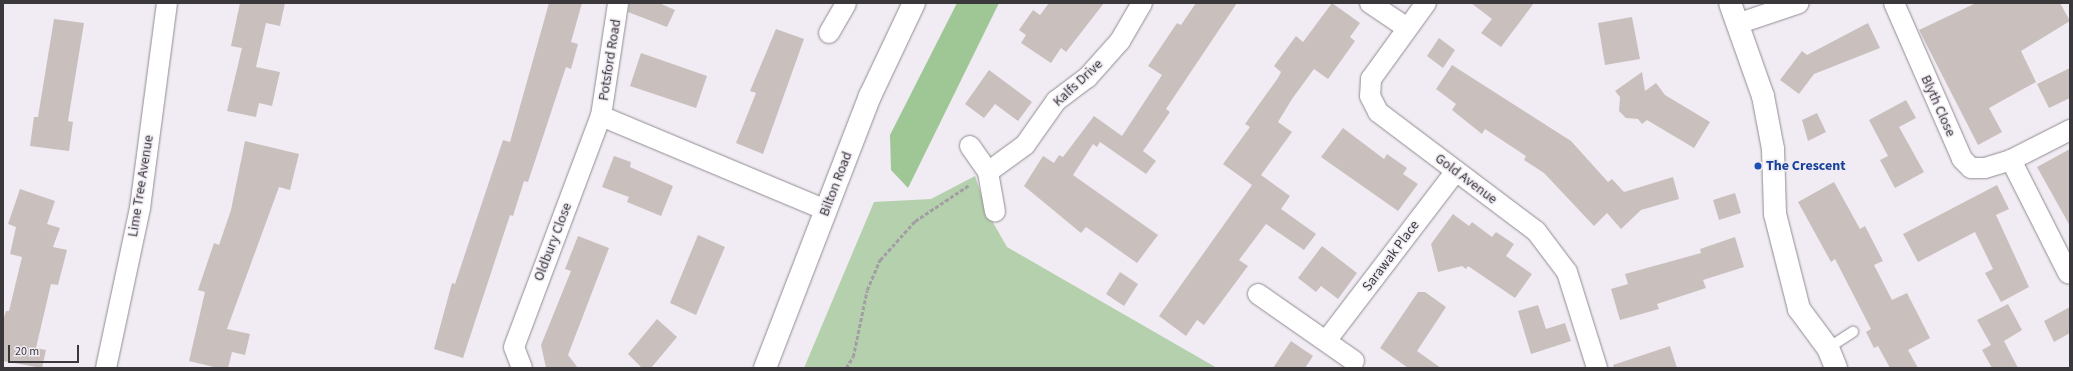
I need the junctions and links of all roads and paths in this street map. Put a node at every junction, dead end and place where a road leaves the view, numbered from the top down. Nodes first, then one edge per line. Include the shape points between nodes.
1 (167, 3) edge
2 (618, 3) edge
3 (846, 3) edge
4 (914, 3) edge
5 (1142, 3) edge
6 (1370, 3) edge
7 (1426, 3) edge
8 (1730, 3) edge
9 (1800, 3) edge
10 (1894, 3) edge
11 (1736, 24) junction
12 (1407, 28) junction
13 (829, 33) dead end
14 (601, 116) junction
15 (2070, 130) edge
16 (970, 146) dead end
17 (2011, 160) junction
18 (988, 172) junction
19 (1456, 172) junction
20 (826, 210) junction
21 (995, 211) dead end
22 (2068, 273) dead end
23 (1258, 294) dead end
24 (1853, 332) dead end
25 (1326, 341) junction
26 (1828, 348) junction
27 (1354, 361) dead end
28 (106, 368) edge
29 (522, 368) edge
30 (765, 368) edge
31 (846, 368) edge
32 (1597, 368) edge
33 (1836, 368) edge

1 - 28 street, Lime Tree Avenue via 140,208
2 - 14 street, Potsford Road
3 - 13 street
4 - 20 main road, Bilton Road via 870,96
5 - 18 street, Kalfs Drive via 1120,41 1087,78 1056,101 1025,145
6 - 12 street
7 - 12 street, Gold Avenue
8 - 11 main road
9 - 11 street
10 - 17 street, Blyth Close via 1962,159 1972,168 1985,168
11 - 26 main road via 1763,96 1772,149 1775,214 1784,258 1799,309
12 - 19 street, Gold Avenue via 1371,79 1370,96 1378,112
14 - 20 street
14 - 29 street, Oldbury Close via 514,347
15 - 17 street, Blyth Close
16 - 18 street
17 - 22 street
18 - 21 street
18 - 31 path via 915,221 880,260 867,290 853,357
19 - 25 street, Sarawak Place
19 - 32 street, Gold Avenue via 1536,230 1567,272
20 - 30 main road, Bilton Road
23 - 25 street
24 - 26 lane
25 - 27 street
26 - 33 main road

